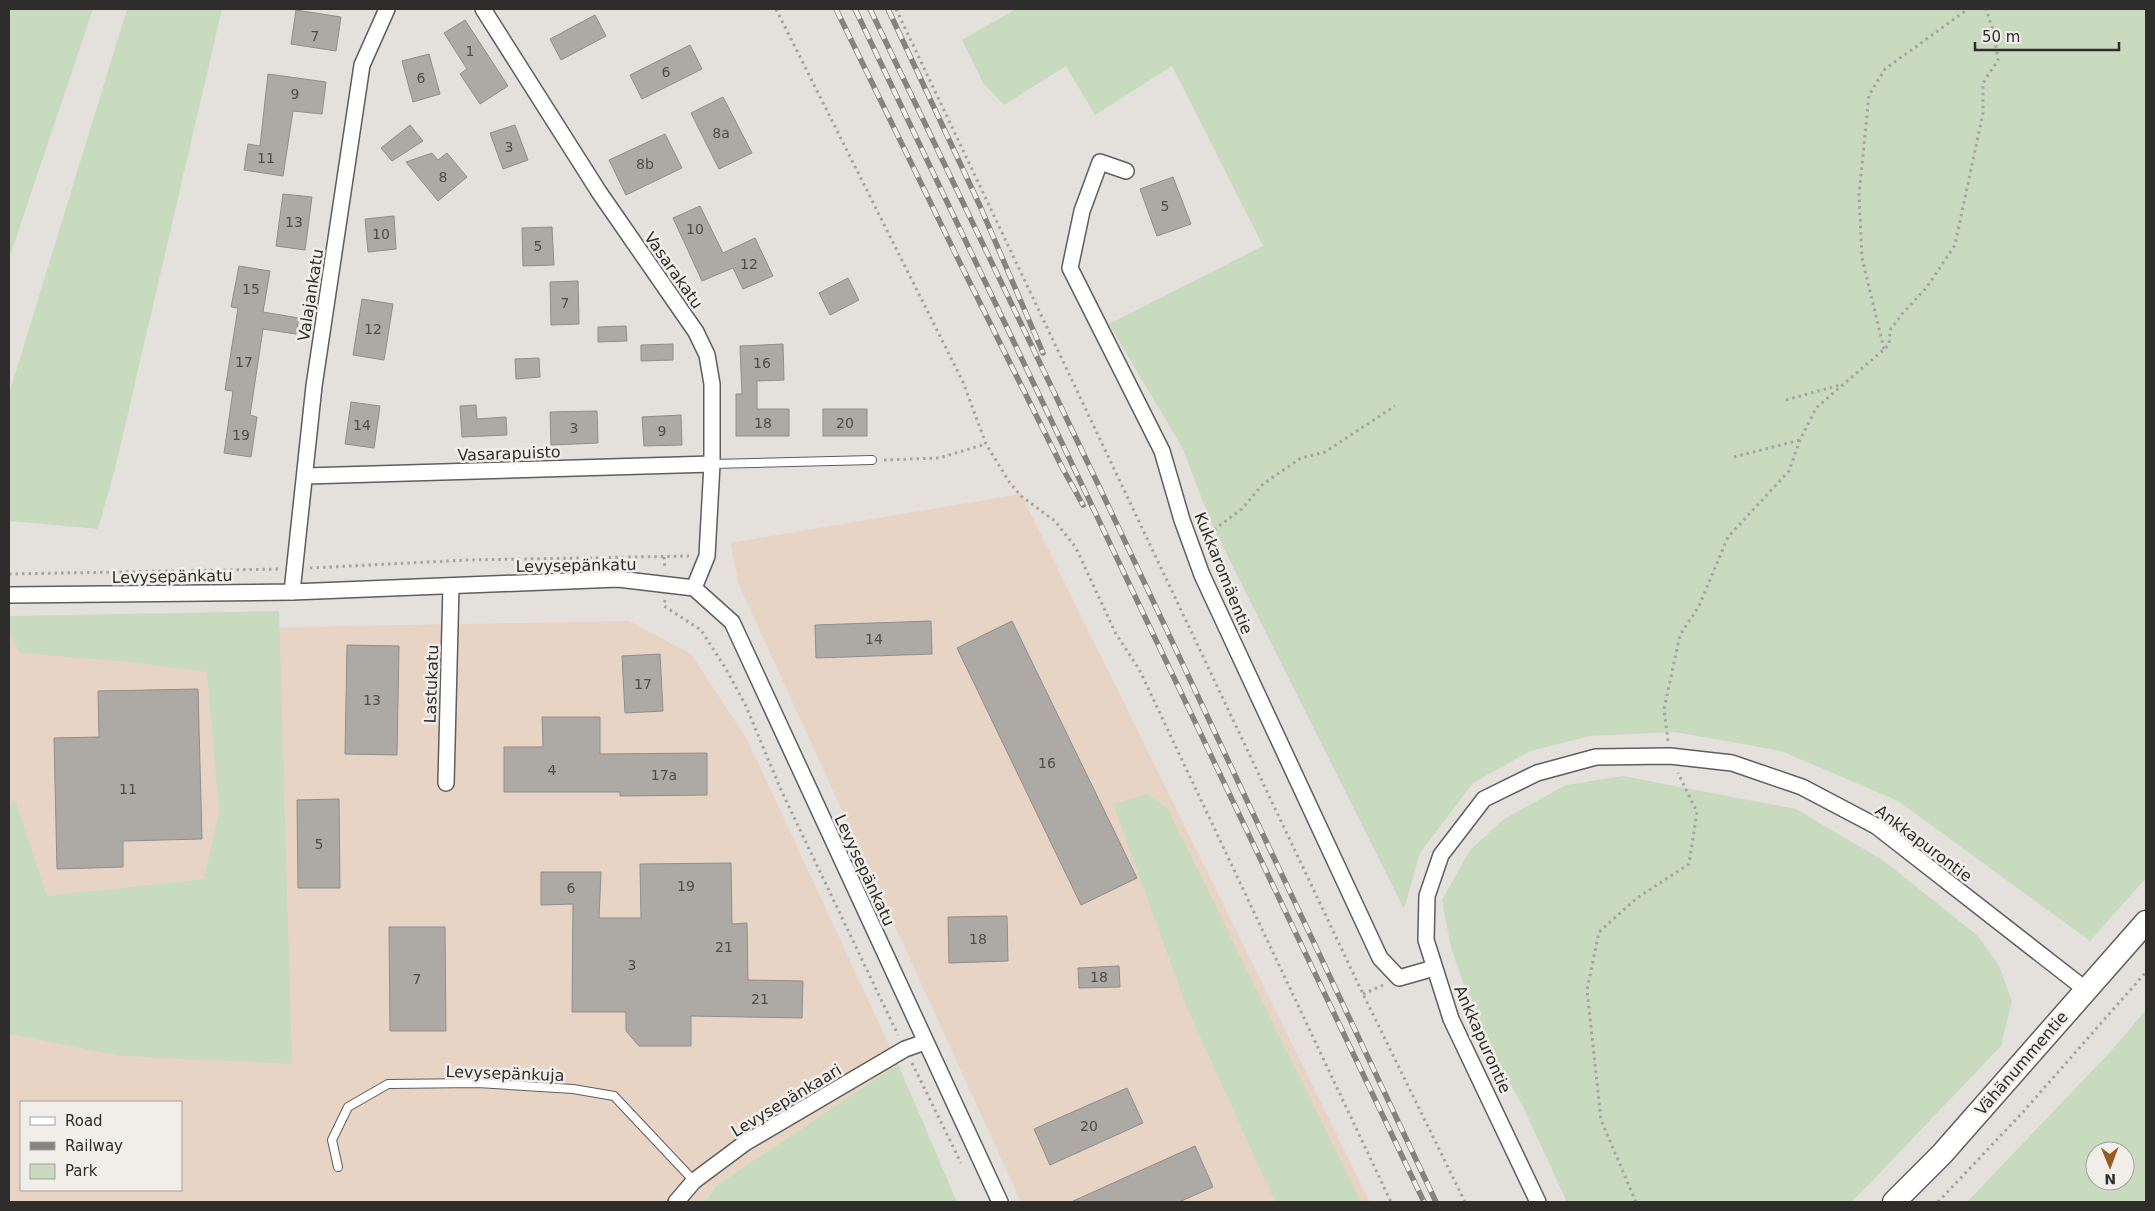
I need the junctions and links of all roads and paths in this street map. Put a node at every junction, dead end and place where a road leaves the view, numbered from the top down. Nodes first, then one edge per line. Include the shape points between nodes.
1 (386, 9) edge
2 (483, 9) edge
3 (776, 9) edge
4 (896, 9) edge
5 (1968, 9) edge
6 (1986, 9) edge
7 (1126, 171) dead end
8 (1884, 349) junction
9 (1841, 385) junction
10 (1786, 400) dead end
11 (1395, 406) dead end
12 (1800, 440) junction
13 (986, 444) junction
14 (1734, 457) dead end
15 (872, 460) joint
16 (712, 464) junction
17 (306, 476) junction
18 (1194, 553) junction
19 (707, 556) junction
20 (664, 557) junction
21 (294, 569) junction
22 (9, 574) edge
23 (666, 584) junction
24 (452, 586) junction
25 (694, 588) junction
26 (292, 592) junction
27 (9, 595) edge
28 (1670, 756) junction
29 (446, 783) dead end
30 (2146, 922) edge
31 (1434, 968) junction
32 (2146, 972) edge
33 (2085, 989) junction
34 (925, 1042) junction
35 (905, 1049) junction
36 (338, 1167) dead end
37 (964, 1168) dead end
38 (694, 1181) junction
39 (676, 1202) edge
40 (1000, 1202) edge
41 (1390, 1202) edge
42 (1465, 1202) edge
43 (1538, 1202) edge
44 (1636, 1202) edge
45 (1894, 1202) edge
46 (1938, 1202) edge

1 - 17 street, Valajankatu via 362,65 314,386
2 - 16 street, Vasarakatu via 599,192 696,332 707,354 712,384
3 - 13 path via 963,382
4 - 42 path via 1363,994
5 - 8 path via 1885,70 1869,95 1860,195 1862,258
6 - 8 path via 1998,60 1983,83 1984,113 1955,245 1927,287 1890,330 1888,345
7 - 18 street, Kukkaromäentie via 1100,162 1082,212 1070,268 1162,451
8 - 9 path
9 - 10 path
9 - 12 path via 1816,408
11 - 18 path via 1325,452 1301,458 1263,484 1242,509 1216,528
12 - 14 path
12 - 28 path via 1789,471 1728,538 1699,606 1680,635 1664,709
13 - 15 path via 939,458
13 - 41 path via 1021,496 1055,521 1076,548 1116,634 1139,669
15 - 16 lane
16 - 17 street, Vasarapuisto
16 - 19 street, Vasarakatu
17 - 21 street, Valajankatu
18 - 31 street, Kukkaromäentie via 1380,958 1399,978
19 - 20 path
19 - 25 street, Vasarakatu
20 - 21 path via 467,560
20 - 23 path
21 - 22 path
21 - 26 street, Valajankatu
23 - 24 street, Levysepänkatu via 618,579
23 - 25 street, Levysepänkatu
23 - 35 path via 664,606 701,630 746,706 781,790
24 - 26 street, Levysepänkatu
24 - 29 street, Lastukatu
25 - 34 street, Levysepänkatu via 732,622
26 - 27 street, Levysepänkatu
28 - 31 street, Ankkapurontie via 1596,757 1537,773 1484,800 1441,855 1427,896 1426,940
28 - 33 street, Ankkapurontie via 1732,763 1802,786 1876,826
28 - 44 path via 1697,812 1689,864 1637,898 1599,932 1587,990 1601,1120
30 - 33 main road, Vähänummentie
31 - 43 street, Ankkapurontie via 1452,1019
32 - 46 path
33 - 45 main road, Vähänummentie via 1942,1154
34 - 35 street, Levysepänkaari
34 - 40 street, Levysepänkatu
35 - 37 path
35 - 38 street, Levysepänkaari via 745,1143
36 - 38 lane, Levysepänkuja via 332,1140 348,1107 388,1084 478,1084 574,1089 614,1096
38 - 39 street, Levysepänkaari

